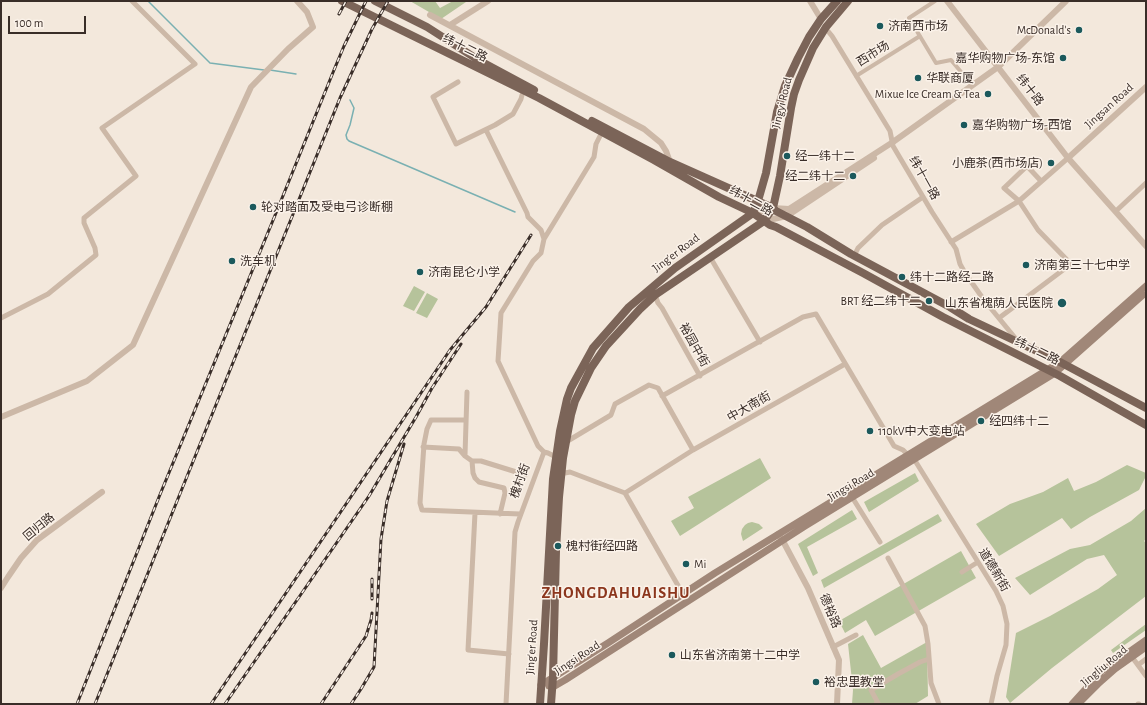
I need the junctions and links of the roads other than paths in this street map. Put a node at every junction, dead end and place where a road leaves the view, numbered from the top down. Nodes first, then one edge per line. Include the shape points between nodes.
1 (132, 1) edge
2 (297, 1) edge
3 (342, 1) edge
4 (375, 1) edge
5 (488, 1) edge
6 (810, 1) edge
7 (837, 1) edge
8 (848, 1) edge
9 (935, 1) edge
10 (947, 1) edge
11 (1066, 1) edge
12 (1071, 1) edge
13 (430, 15) dead end
14 (821, 19) junction
15 (450, 25) junction
16 (826, 27) junction
17 (920, 36) junction
18 (999, 68) junction
19 (856, 76) junction
20 (458, 82) dead end
21 (972, 85) junction
22 (1146, 87) edge
23 (522, 96) dead end
24 (486, 130) junction
25 (602, 132) junction
26 (893, 144) junction
27 (1068, 158) junction
28 (670, 162) junction
29 (1041, 181) junction
30 (1146, 183) edge
31 (923, 197) junction
32 (758, 201) junction
33 (1018, 201) junction
34 (773, 208) junction
35 (1116, 211) junction
36 (753, 213) junction
37 (787, 216) junction
38 (764, 221) junction
39 (544, 239) junction
40 (951, 242) junction
41 (1146, 246) edge
42 (854, 256) junction
43 (710, 257) junction
44 (1146, 286) edge
45 (1146, 293) edge
46 (655, 295) junction
47 (1, 318) edge
48 (999, 318) junction
49 (760, 342) junction
50 (1018, 342) junction
51 (845, 364) junction
52 (1062, 364) junction
53 (1051, 371) junction
54 (700, 376) junction
55 (467, 392) dead end
56 (662, 396) junction
57 (1146, 408) edge
58 (1, 417) edge
59 (466, 420) junction
60 (1146, 425) edge
61 (566, 442) junction
62 (423, 447) junction
63 (693, 450) junction
64 (544, 452) junction
65 (465, 456) junction
66 (556, 457) junction
67 (911, 457) junction
68 (472, 460) junction
69 (561, 471) junction
70 (526, 475) dead end
71 (102, 492) dead end
72 (625, 493) junction
73 (852, 497) junction
74 (475, 513) junction
75 (500, 514) junction
76 (520, 514) junction
77 (781, 537) junction
78 (880, 542) dead end
79 (888, 558) dead end
80 (978, 562) junction
81 (962, 572) dead end
82 (1, 588) edge
83 (681, 594) junction
84 (856, 635) dead end
85 (1146, 640) edge
86 (833, 647) junction
87 (1146, 647) edge
88 (509, 654) junction
89 (1132, 657) junction
90 (929, 659) junction
91 (1146, 659) edge
92 (1138, 665) junction
93 (1146, 676) edge
94 (553, 678) junction
95 (541, 685) junction
96 (553, 687) junction
97 (506, 704) edge
98 (540, 704) edge
99 (551, 704) edge
100 (837, 704) edge
101 (876, 704) edge
102 (939, 704) edge
103 (991, 704) edge
104 (1072, 704) edge
105 (1078, 704) edge

1 - 47 street via 195,64 102,128 136,176 84,218 96,255 48,294
2 - 58 street via 313,27 251,87 133,345 87,381
3 - 25 main road, 纬十二路
4 - 28 main road, 纬十二路 via 427,27 480,61
5 - 15 street
6 - 14 street
7 - 14 main road, Jingyi Road
8 - 16 main road, Jingyi Road
9 - 17 street via 909,18
10 - 18 street, 纬十路
11 - 18 street, Jing'er Road
12 - 18 street, Jing'er Road
13 - 15 street
14 - 16 street, 纬十一路
14 - 32 main road, Jingyi Road via 809,37 786,86 777,112
15 - 28 street via 644,129 660,142
16 - 19 street, 纬十一路
16 - 34 main road, Jingyi Road via 813,48 794,94
17 - 19 street, 西市场
17 - 21 street via 936,63 951,60
18 - 21 street, Jing'er Road
18 - 26 street, Jing'er Road
18 - 27 street, 纬十路
19 - 26 street, 纬十一路 via 890,131
20 - 24 street via 433,97 456,144
21 - 26 street, Jing'er Road
22 - 27 street, Jingsan Road
23 - 24 street via 513,114
24 - 39 street via 528,217 541,230
25 - 36 main road, 纬十二路
25 - 39 street via 596,144 594,157
26 - 31 street, 纬十一路
26 - 34 street, Jing'er Road via 789,209
26 - 37 street, Jing'er Road
27 - 29 street
27 - 35 street, 纬十路
28 - 32 main road, 纬十二路
29 - 33 street
29 - 33 street via 1027,166 1004,188
30 - 35 street
31 - 40 street, 纬十一路
31 - 42 street via 882,225 858,248
32 - 34 main road, 纬十二路
32 - 36 main road, Jingyi Road
33 - 40 street
33 - 48 street via 1038,230 1071,264
34 - 36 street, Jing'er Road
34 - 37 main road, 纬十二路
34 - 38 main road, Jingyi Road
35 - 41 street, 纬十路
36 - 38 main road, 纬十二路
36 - 66 main road, Jing'er Road via 675,268 629,307 594,348 567,399
37 - 38 street, Jing'er Road
37 - 42 main road, 纬十二路
38 - 43 main road, Jing'er Road
38 - 53 main road, 纬十二路 via 943,318
39 - 64 street via 541,253 533,261 501,313 498,361 538,446
40 - 48 street, 纬十一路 via 965,273
42 - 50 main road, 纬十二路 via 969,319
43 - 46 main road, Jing'er Road
43 - 49 street
44 - 52 main road, Jingsi Road
45 - 52 main road, Jingsi Road
46 - 54 street, 裕园中街
46 - 61 main road, Jing'er Road via 606,346 591,368 575,401
48 - 50 street, 纬十一路
49 - 51 street via 803,317 816,314
49 - 54 street
50 - 52 main road, 纬十二路
51 - 63 street, 中大南街
51 - 67 street via 894,446
52 - 53 main road, Jingsi Road
52 - 57 main road, 纬十二路
53 - 60 main road, 纬十二路
53 - 67 main road, Jingsi Road
54 - 56 street, 裕园中街
55 - 59 street
56 - 61 street via 658,388 649,385 615,404 611,415
56 - 63 street
59 - 62 street via 431,420
59 - 65 street
61 - 69 main road, Jing'er Road
62 - 65 street via 459,448
62 - 74 street via 420,490 422,510
63 - 72 street, 中大南街
64 - 66 street
64 - 76 street, 槐村街
65 - 68 street
66 - 95 main road, Jing'er Road
67 - 73 main road, Jingsi Road
67 - 77 main road, Jingsi Road
67 - 80 street, 道德新街
68 - 70 street
68 - 75 street via 473,473 479,482 504,488
69 - 72 street
69 - 94 main road, Jing'er Road via 556,543
71 - 82 street, 回归路 via 37,540
72 - 83 street
73 - 77 main road, Jingsi Road
73 - 78 street
74 - 75 street
74 - 88 street via 468,650
75 - 76 street
76 - 88 street, 槐村街 via 515,532
77 - 83 main road, Jingsi Road
77 - 86 street, 德裕路 via 808,588
77 - 96 main road, Jingsi Road
79 - 90 street via 925,626
80 - 81 street
80 - 103 street, 道德新街 via 997,593 1007,624 1006,645
83 - 94 main road, Jingsi Road
84 - 86 street
85 - 104 main road, Jingliu Road via 1102,671
86 - 100 street, 德裕路 via 839,660
87 - 89 main road, Jingliu Road
88 - 97 street, 槐村街
89 - 92 street
89 - 105 main road, Jingliu Road
90 - 101 street via 871,690 878,703
90 - 102 street via 931,683
91 - 92 street
92 - 93 street
94 - 95 main road, Jingsi Road
94 - 96 main road, Jing'er Road
95 - 96 main road, Jingsi Road
95 - 98 main road
96 - 99 main road

